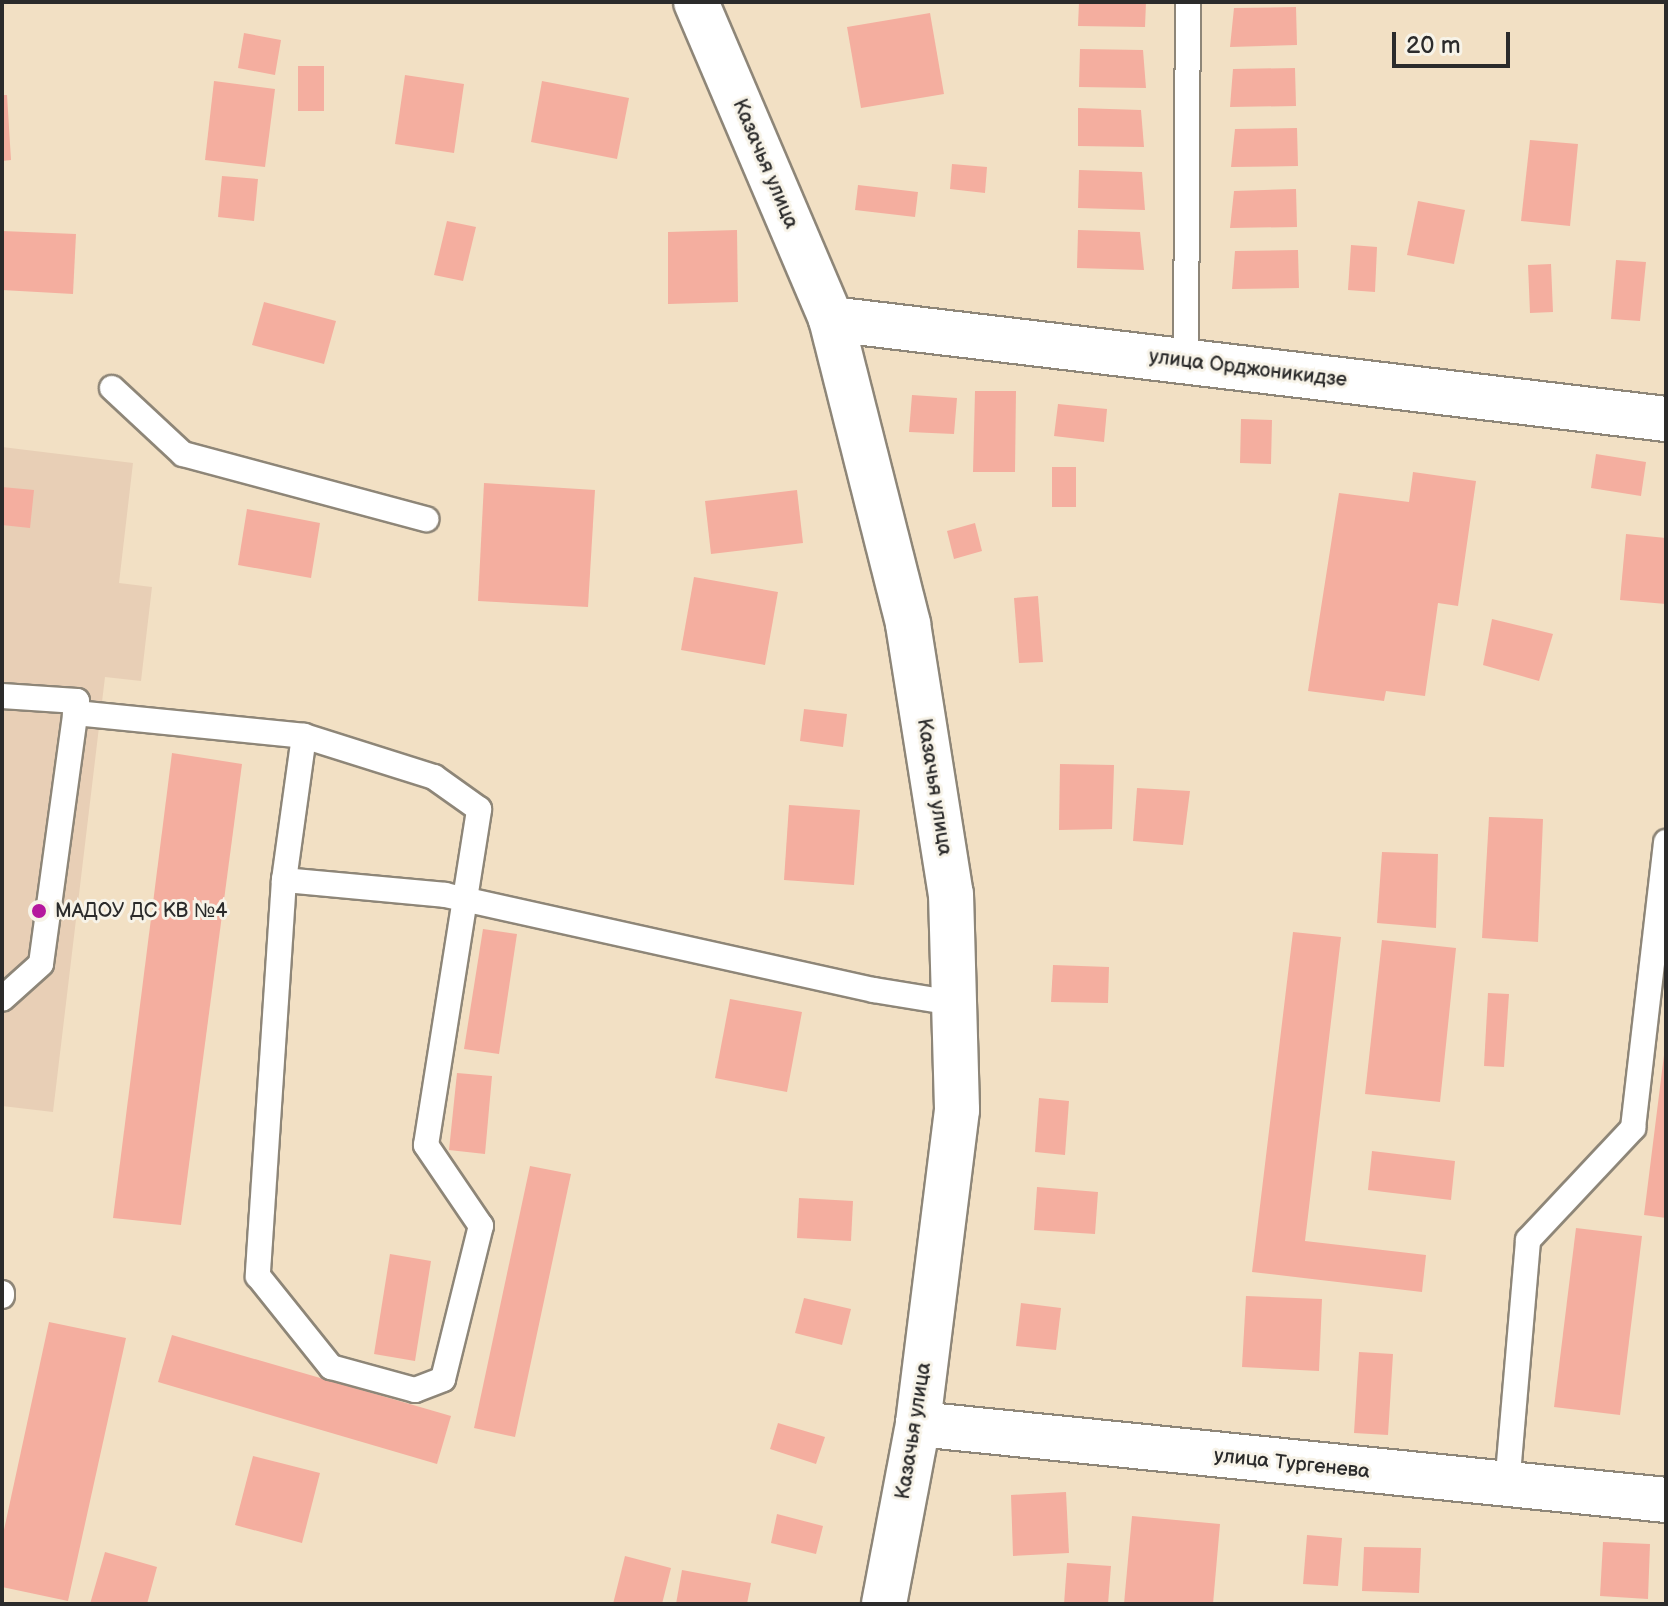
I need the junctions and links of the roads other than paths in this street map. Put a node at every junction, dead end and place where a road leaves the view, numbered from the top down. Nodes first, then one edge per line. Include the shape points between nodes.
1 (696, 2) edge
2 (1188, 2) edge
3 (831, 319) junction
4 (1186, 362) junction
5 (112, 388) dead end
6 (1666, 419) edge
7 (426, 519) dead end
8 (2, 696) edge
9 (75, 713) junction
10 (304, 736) junction
11 (1666, 842) edge
12 (284, 880) junction
13 (469, 900) junction
14 (2, 999) edge
15 (953, 1003) junction
16 (918, 1424) junction
17 (1507, 1486) junction
18 (1666, 1500) edge
19 (884, 1604) edge

1 - 3 street, Казачья улица
2 - 4 lane
3 - 4 street, улица Орджоникидзе
3 - 15 street, Казачья улица via 908,624 951,894
4 - 6 street, улица Орджоникидзе
5 - 7 lane via 183,454
8 - 9 lane via 77,701
9 - 10 lane
9 - 14 lane via 41,964
10 - 12 lane
10 - 13 lane via 434,777 479,809
11 - 17 lane via 1633,1128 1528,1240
12 - 13 lane
12 - 13 lane via 258,1276 331,1367 415,1390 443,1379 481,1226 426,1145
13 - 15 lane
15 - 16 street, Казачья улица via 957,1110
16 - 17 street, улица Тургенева
16 - 19 street, Казачья улица
17 - 18 street, улица Тургенева

